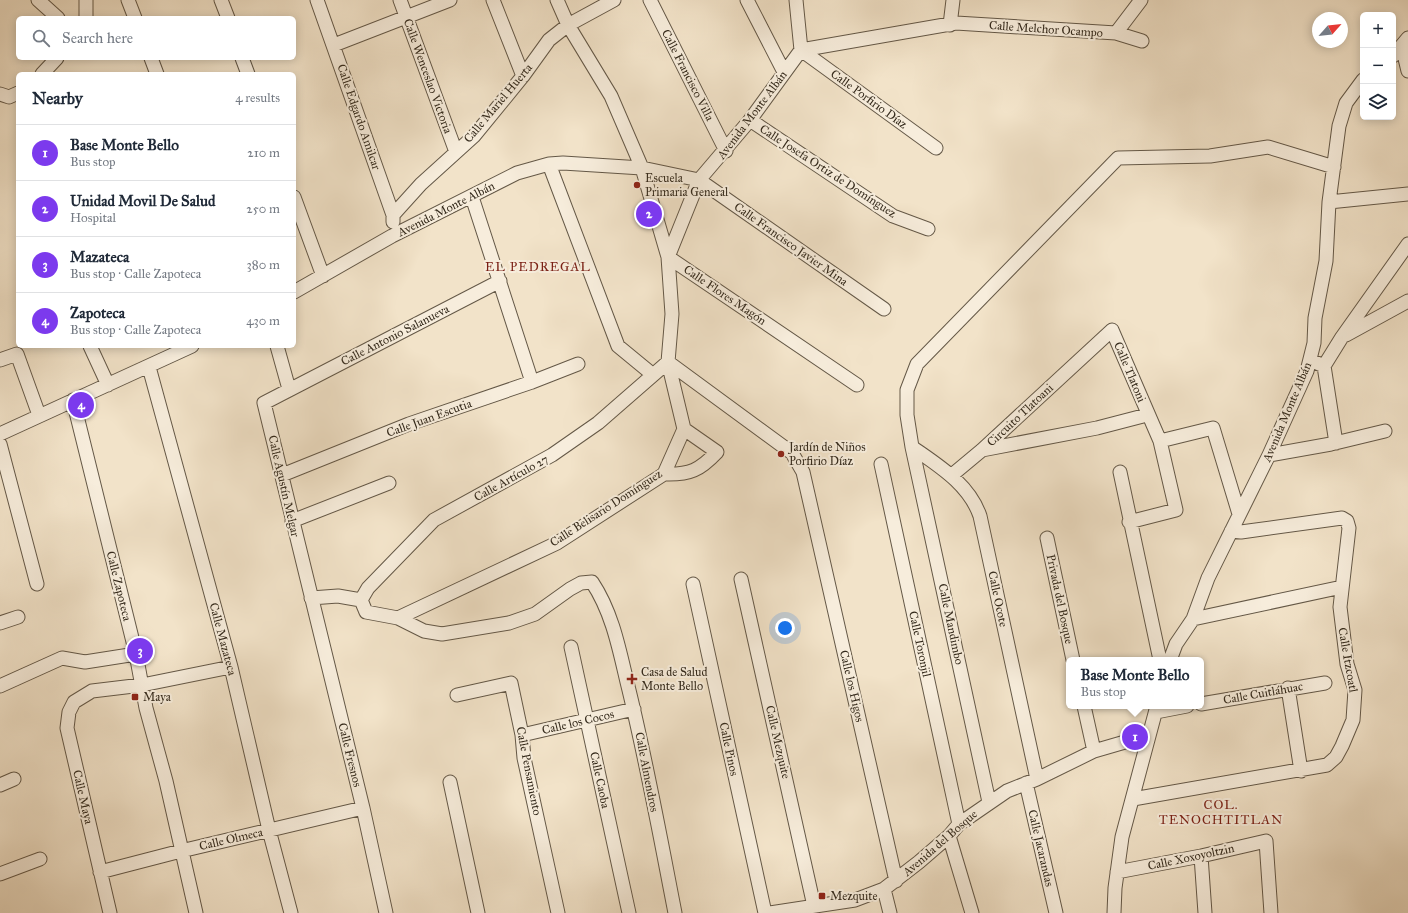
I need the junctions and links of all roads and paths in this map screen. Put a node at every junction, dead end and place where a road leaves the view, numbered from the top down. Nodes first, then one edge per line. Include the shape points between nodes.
1 (38, 0) edge
2 (86, 0) edge
3 (128, 0) edge
4 (221, 0) edge
5 (317, 0) edge
6 (400, 0) edge
7 (450, 0) edge
8 (493, 0) edge
9 (557, 0) edge
10 (614, 0) edge
11 (650, 0) edge
12 (747, 0) edge
13 (796, 0) edge
14 (953, 0) edge
15 (1141, 0) edge
16 (56, 16) edge
17 (86, 16) edge
18 (134, 16) edge
19 (227, 16) edge
20 (407, 17) junction
21 (568, 25) junction
22 (950, 25) junction
23 (1116, 33) junction
24 (1142, 41) dead end
25 (1405, 42) edge
26 (334, 46) junction
27 (801, 50) junction
28 (1396, 52) edge
29 (56, 60) edge
30 (152, 60) edge
31 (243, 60) edge
32 (1408, 71) edge
33 (44, 72) edge
34 (156, 72) edge
35 (247, 72) edge
36 (784, 72) junction
37 (523, 76) junction
38 (1360, 84) edge
39 (0, 94) edge
40 (16, 94) edge
41 (750, 120) junction
42 (936, 148) dead end
43 (726, 151) junction
44 (456, 152) junction
45 (549, 164) junction
46 (1334, 167) junction
47 (642, 168) junction
48 (699, 180) junction
49 (1408, 194) edge
50 (472, 197) junction
51 (296, 202) edge
52 (1329, 202) junction
53 (393, 215) junction
54 (928, 229) dead end
55 (392, 236) junction
56 (1408, 244) edge
57 (668, 256) junction
58 (323, 276) junction
59 (500, 282) junction
60 (296, 291) edge
61 (1408, 301) edge
62 (884, 309) dead end
63 (1112, 330) joint
64 (1342, 337) junction
65 (91, 348) edge
66 (184, 348) edge
67 (278, 348) edge
68 (0, 360) edge
69 (1310, 360) junction
70 (668, 362) junction
71 (578, 364) dead end
72 (149, 366) junction
73 (1324, 366) junction
74 (652, 374) junction
75 (532, 382) junction
76 (108, 385) junction
77 (857, 385) dead end
78 (289, 388) junction
79 (73, 400) junction
80 (39, 415) junction
81 (1148, 415) junction
82 (684, 429) junction
83 (1385, 431) dead end
84 (0, 434) edge
85 (1160, 441) junction
86 (0, 444) edge
87 (1334, 444) junction
88 (912, 447) junction
89 (982, 450) junction
90 (1269, 455) junction
91 (881, 464) dead end
92 (1120, 472) dead end
93 (664, 474) junction
94 (282, 475) junction
95 (952, 475) junction
96 (389, 483) dead end
97 (1239, 514) junction
98 (292, 521) junction
99 (1129, 522) junction
100 (1231, 531) junction
101 (1047, 538) dead end
102 (741, 579) dead end
103 (37, 584) dead end
104 (693, 584) dead end
105 (1342, 587) junction
106 (312, 598) junction
107 (361, 600) junction
108 (18, 617) dead end
109 (398, 618) junction
110 (1193, 619) junction
111 (0, 623) edge
112 (571, 647) dead end
113 (136, 654) junction
114 (1073, 657) edge
115 (1159, 657) edge
116 (1171, 657) edge
117 (231, 667) junction
118 (1325, 683) dead end
119 (142, 685) junction
120 (0, 686) edge
121 (1288, 688) junction
122 (457, 695) dead end
123 (1204, 703) edge
124 (634, 709) junction
125 (1085, 709) edge
126 (1156, 709) edge
127 (586, 719) junction
128 (522, 735) junction
129 (1149, 735) junction
130 (1094, 751) junction
131 (1300, 771) junction
132 (14, 779) dead end
133 (1032, 781) junction
134 (450, 782) dead end
135 (0, 785) edge
136 (1133, 799) junction
137 (989, 802) junction
138 (363, 808) junction
139 (959, 824) junction
140 (269, 830) junction
141 (949, 836) junction
142 (181, 851) junction
143 (1201, 856) junction
144 (40, 859) dead end
145 (100, 872) junction
146 (1117, 872) junction
147 (0, 874) edge
148 (896, 881) junction
149 (884, 889) junction
150 (807, 909) edge
151 (110, 913) edge
152 (196, 913) edge
153 (291, 913) edge
154 (386, 913) edge
155 (478, 913) edge
156 (558, 913) edge
157 (629, 913) edge
158 (675, 913) edge
159 (764, 913) edge
160 (770, 913) edge
161 (890, 913) edge
162 (972, 913) edge
163 (1056, 913) edge
164 (1114, 913) edge
165 (1205, 913) edge
166 (1271, 913) edge

1 - 16 street
2 - 17 street
3 - 18 street
4 - 19 street
5 - 26 street, Calle Edgardo Amilcar
6 - 20 street, Calle Wenceslao Victoria
7 - 20 street
8 - 37 street
9 - 21 street
10 - 21 street, Calle Mariel Huerta
11 - 43 street, Calle Francisco Villa
12 - 36 street
13 - 27 street
14 - 22 street
15 - 23 street
20 - 26 street
20 - 44 street, Calle Wenceslao Victoria
21 - 37 street, Calle Mariel Huerta via 549,40
21 - 47 street via 611,96
22 - 23 street, Calle Melchor Ocampo via 956,23
22 - 27 street
23 - 24 street, Calle Melchor Ocampo
25 - 28 street
25 - 32 street
26 - 53 street, Calle Edgardo Amilcar
27 - 36 street, Avenida Monte Albán
27 - 42 street, Calle Porfirio Díaz
29 - 33 street
30 - 34 street
31 - 35 street
36 - 41 street, Avenida Monte Albán
37 - 44 street, Calle Mariel Huerta via 474,136
38 - 46 street, Avenida Monte Albán via 1346,103 1339,126
39 - 40 street via 9,97
41 - 43 street, Avenida Monte Albán
41 - 54 street, Calle Josefa Ortiz de Domínguez via 893,216
43 - 48 street, Avenida Monte Albán
44 - 53 street, Calle Mariel Huerta via 421,184
45 - 47 street, Avenida Monte Albán
45 - 50 street, Avenida Monte Albán via 517,173
45 - 74 street via 618,346
46 - 52 street, Avenida Monte Albán
46 - 88 street, Calle Mandimbo via 1268,147 1195,158 1118,158 917,364 907,390 907,415
47 - 48 street, Avenida Monte Albán
47 - 57 street
48 - 57 street
48 - 62 street, Calle Francisco Javier Mina
49 - 52 street
50 - 55 street, Avenida Monte Albán
50 - 59 street
51 - 58 street
52 - 69 street, Avenida Monte Albán via 1326,261
53 - 55 street, Calle Edgardo Amilcar
55 - 58 street, Avenida Monte Albán
56 - 64 street
57 - 70 street via 672,314
57 - 77 street, Calle Flores Magón
58 - 60 street, Avenida Monte Albán
59 - 75 street
59 - 78 street, Calle Antonio Salanueva
61 - 64 street
63 - 81 street, Calle Tlatoni
63 - 89 street, Circuito Tlatoani
64 - 73 street
65 - 76 street
66 - 72 street
67 - 78 street
68 - 80 street via 17,354
69 - 73 street
69 - 90 street, Avenida Monte Albán
70 - 74 street, Calle Artículo 27
70 - 82 street
70 - 148 street, Calle los Higos via 792,453 803,472
71 - 75 street, Calle Juan Escutia
72 - 76 street
72 - 117 street, Calle Mazateca
73 - 87 street
74 - 107 street, Calle Artículo 27 via 598,423 552,455 434,520 368,588
75 - 94 street, Calle Juan Escutia via 409,424
76 - 79 street
78 - 94 street, Calle Agustín Melgar via 264,403
79 - 80 street
79 - 113 street, Calle Zapoteca
80 - 84 street
81 - 85 street, Calle Tlatoni
81 - 89 street, Circuito Tlatoani via 1097,428
82 - 93 street, Calle Belisario Domínguez
82 - 93 street via 717,452 703,466 682,474
83 - 87 street
85 - 97 street via 1213,428
85 - 99 street, Calle Tlatoni via 1176,510
86 - 103 street
87 - 90 street
88 - 95 street, Calle Ocote
88 - 137 street, Calle Mandimbo
89 - 95 street
90 - 97 street, Avenida Monte Albán
91 - 139 street, Calle Toronjil
92 - 99 street
93 - 109 street, Calle Belisario Domínguez via 557,543
94 - 98 street, Calle Agustín Melgar
95 - 133 street, Calle Ocote via 975,502 980,516
96 - 98 street
97 - 100 street, Avenida Monte Albán
98 - 106 street, Calle Agustín Melgar
99 - 115 street
100 - 105 street, Calle Itzcoatl via 1241,532 1342,518 1347,521 1348,528
100 - 110 street, Avenida Monte Albán via 1208,578
101 - 114 street, Privada del Bosque
102 - 150 street, Calle Mezquite
104 - 159 street, Calle Pinos
105 - 110 street
105 - 131 street, Calle Itzcoatl via 1340,607 1344,642 1355,690 1353,720 1336,757 1327,766
106 - 107 street via 338,596
106 - 138 street, Calle Fresnos
107 - 109 street via 366,612
108 - 111 street
109 - 124 street, Calle Almendros via 424,631 442,634 509,623 535,614 581,583 592,582 600,594 614,631
110 - 116 street, Avenida Monte Albán via 1176,644
112 - 127 street, Calle Caoba
113 - 119 street, Calle Zapoteca
113 - 120 street via 85,662 62,658
117 - 119 street
117 - 140 street, Calle Mazateca
118 - 121 street, Calle Cuitláhuac
119 - 142 street, Calle Zapoteca
119 - 145 street, Calle Maya via 92,691 74,702 69,712 67,728
121 - 123 street, Calle Cuitláhuac
121 - 131 street
122 - 128 street, Calle Pensamiento via 511,683
124 - 127 street, Calle los Cocos
124 - 158 street, Calle Almendros
125 - 130 street
126 - 129 street
127 - 128 street, Calle los Cocos
127 - 157 street, Calle Caoba
128 - 156 street, Calle Pensamiento via 524,758
129 - 130 street, Avenida del Bosque
129 - 136 street
130 - 133 street, Avenida del Bosque
131 - 136 street, Calle Itzcoatl
132 - 135 street
133 - 137 street, Avenida del Bosque
133 - 163 street, Calle Jacarandas
134 - 155 street
136 - 146 street via 1122,837
137 - 139 street, Avenida del Bosque
138 - 140 street, Calle Olmeca
138 - 154 street, Calle Fresnos
139 - 141 street, Avenida del Bosque
140 - 142 street, Calle Olmeca
140 - 153 street, Calle Mazateca
141 - 148 street, Avenida del Bosque
141 - 162 street
142 - 145 street, Calle Olmeca
142 - 152 street, Calle Zapoteca
143 - 146 street, Calle Xoxoyoltzin
143 - 165 street
143 - 166 street, Calle Xoxoyoltzin via 1266,841
144 - 147 street
145 - 151 street, Calle Maya
146 - 164 street
148 - 149 street, Avenida del Bosque
149 - 150 street, Avenida del Bosque via 855,900
149 - 161 street
150 - 160 street, Avenida del Bosque

